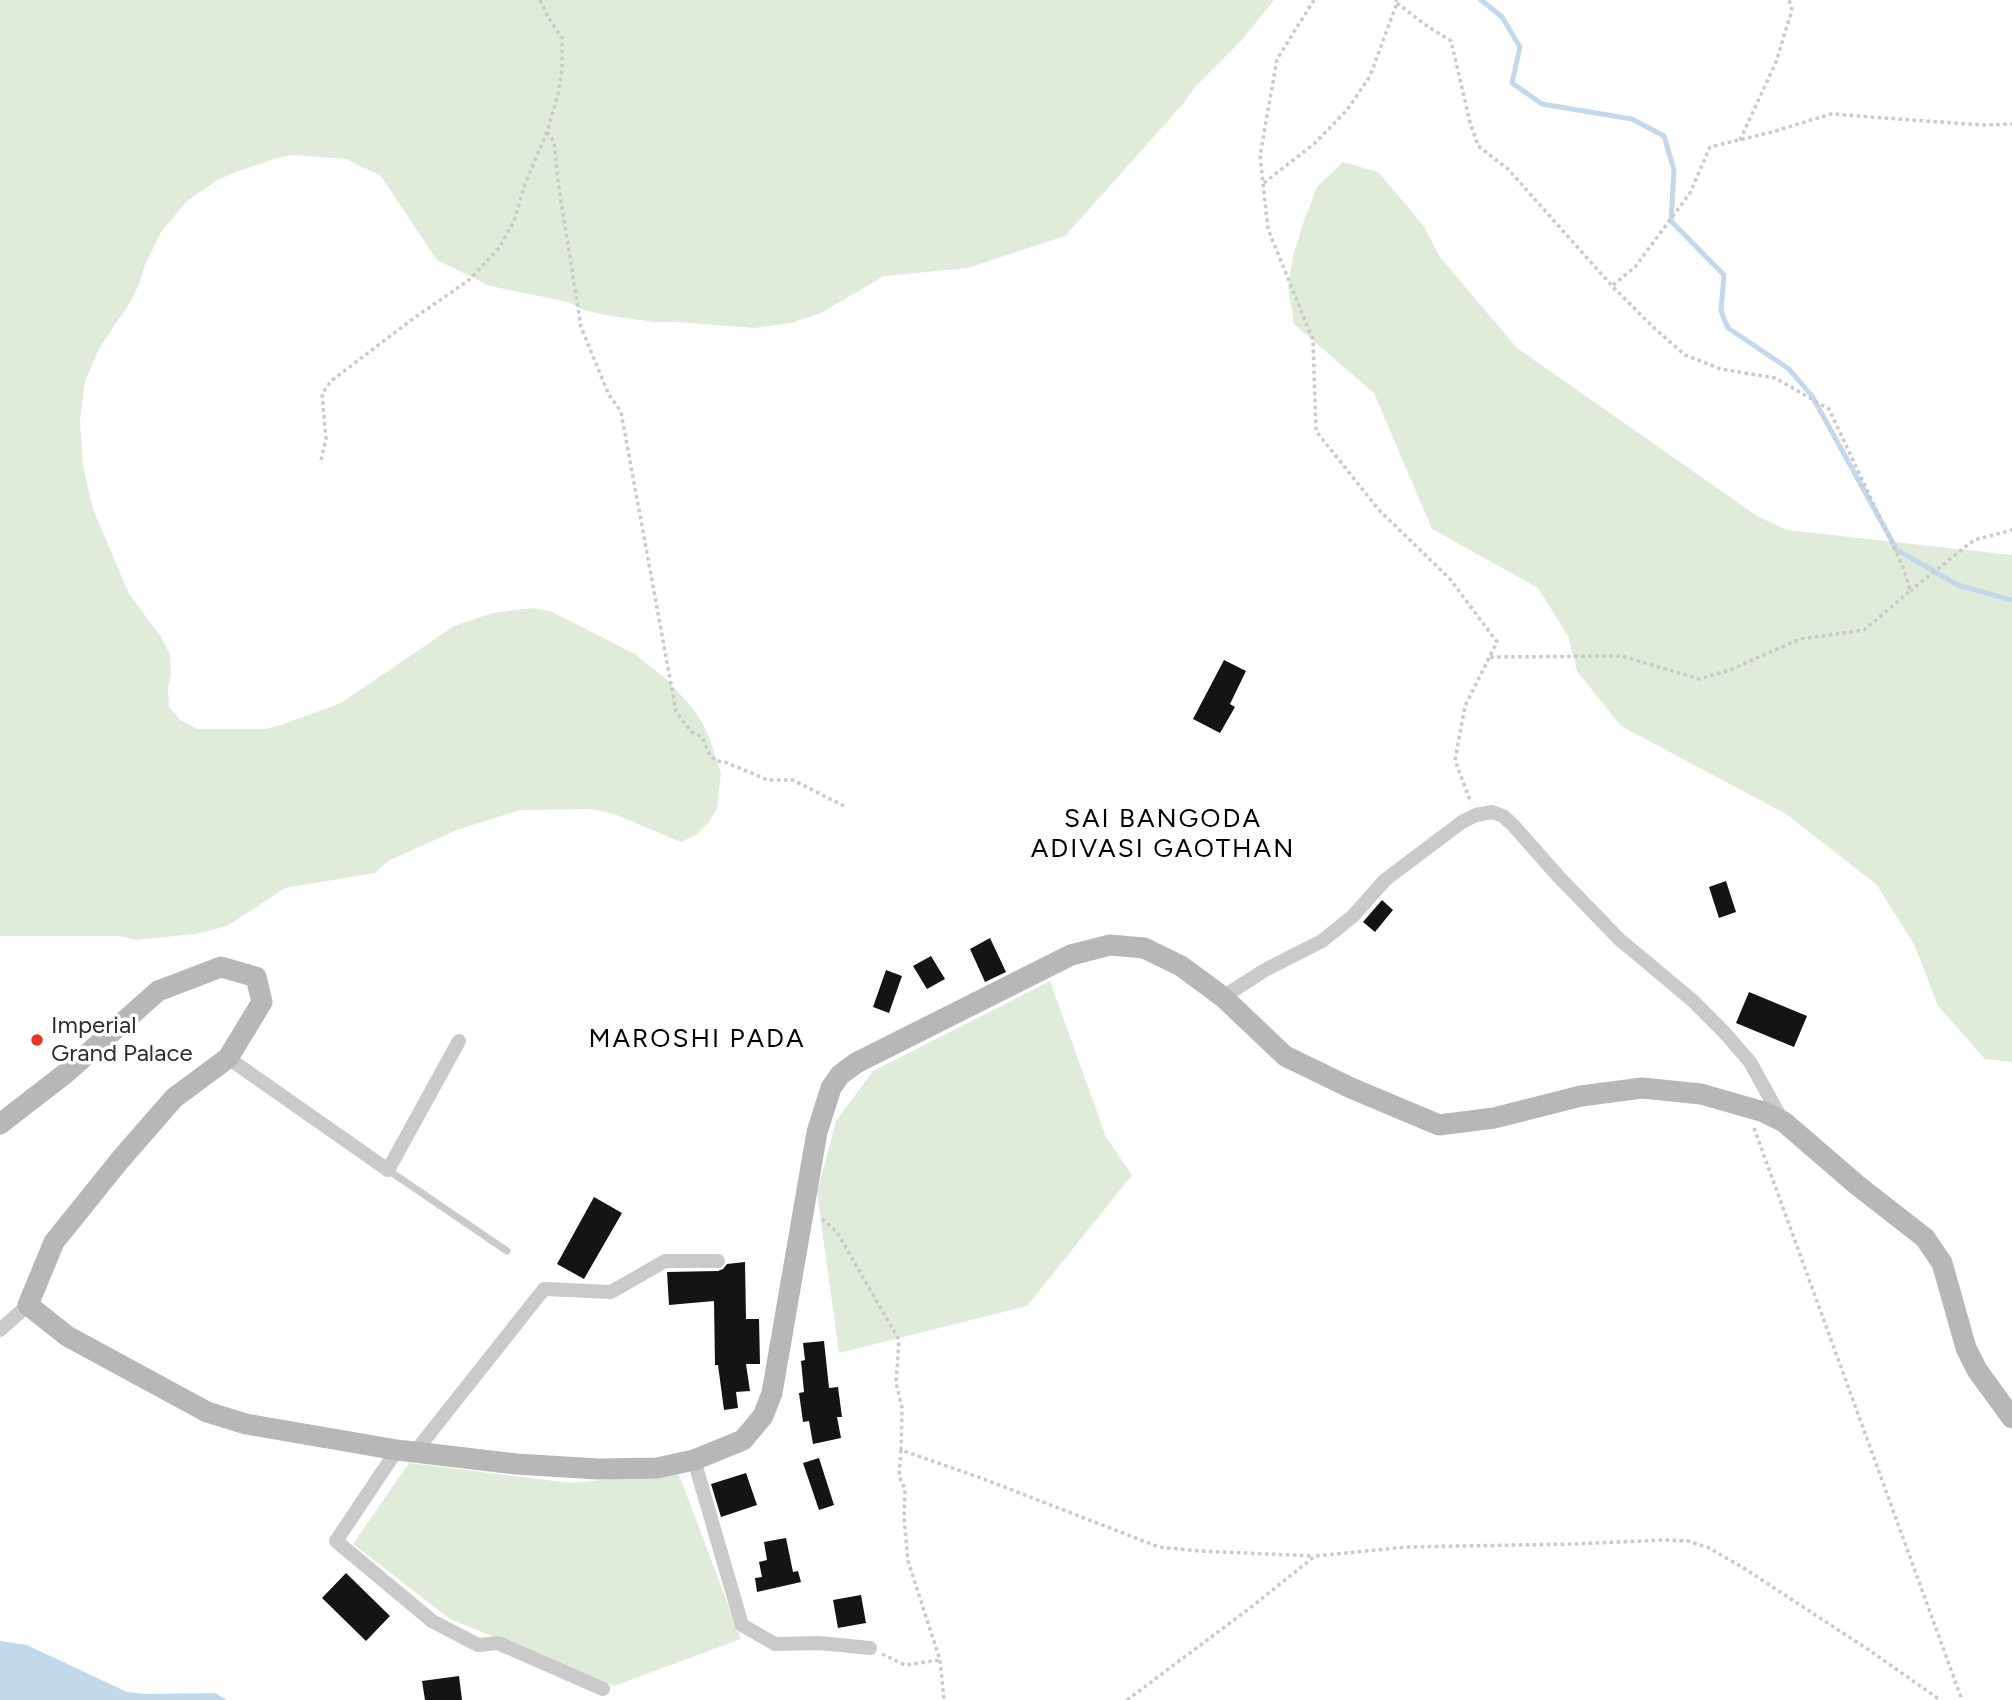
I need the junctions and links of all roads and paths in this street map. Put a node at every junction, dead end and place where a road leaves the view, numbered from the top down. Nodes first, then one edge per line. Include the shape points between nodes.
1 (540, 0) edge
2 (1314, 0) edge
3 (1789, 0) edge
4 (1397, 1) edge
5 (2012, 124) edge
6 (547, 132) junction
7 (1740, 140) junction
8 (1263, 183) junction
9 (1612, 286) junction
10 (321, 460) dead end
11 (2012, 530) edge
12 (1910, 591) junction
13 (1490, 657) junction
14 (844, 806) dead end
15 (1476, 815) junction
16 (1223, 997) junction
17 (459, 1041) dead end
18 (228, 1058) junction
19 (1746, 1106) junction
20 (1783, 1122) junction
21 (0, 1124) edge
22 (388, 1170) junction
23 (804, 1204) junction
24 (507, 1251) dead end
25 (718, 1261) dead end
26 (28, 1305) junction
27 (0, 1330) edge
28 (2012, 1418) edge
29 (901, 1450) junction
30 (406, 1451) junction
31 (694, 1460) junction
32 (1315, 1556) junction
33 (870, 1648) joint
34 (940, 1660) junction
35 (603, 1689) dead end
36 (944, 1700) edge
37 (1127, 1700) edge
38 (1940, 1700) edge
39 (1962, 1700) edge

1 - 6 path via 562,38 562,69
2 - 8 path via 1277,59 1260,156
3 - 7 path via 1792,10 1776,62
4 - 8 path via 1370,76 1347,110 1315,143
4 - 9 path via 1451,41 1478,146 1508,169
5 - 7 path via 1831,114
6 - 10 path via 514,221 499,248 469,280 331,381 322,394 326,439
6 - 14 path via 554,142 582,327 608,393 621,412 676,711 692,732 702,737 717,761 768,780 793,780
7 - 9 path via 1710,147 1690,193 1634,267
8 - 13 path via 1268,229 1312,340 1316,430 1379,510 1450,579 1497,642
9 - 12 path via 1685,355 1721,369 1775,378 1829,409
11 - 12 path via 1974,540
12 - 13 path via 1864,630 1800,639 1699,679 1622,656
13 - 15 path via 1465,706 1455,760
15 - 16 street via 1385,880 1353,916 1322,941
15 - 20 street via 1492,812 1514,825 1619,939 1692,1000 1750,1062
16 - 19 street via 1284,1056 1439,1125 1642,1088 1701,1094
16 - 23 street via 1181,966 1144,948 1110,945 1071,955 840,1075 817,1132
17 - 22 street
18 - 21 street via 262,1002 256,977 221,967 158,991
18 - 22 street
18 - 26 street via 174,1098 120,1160 54,1242
19 - 20 street
19 - 39 path
20 - 28 street via 1925,1238 1942,1262 1966,1348
22 - 24 lane
23 - 29 path via 837,1232 899,1340 896,1383 902,1408
23 - 31 street via 772,1393 763,1416 743,1440
25 - 30 street via 665,1262 611,1292 544,1289
26 - 27 street
26 - 30 street via 68,1336 207,1412 246,1424
29 - 32 path via 1159,1547
29 - 34 path via 899,1476 905,1489 908,1561
30 - 31 street via 597,1469 657,1468
30 - 35 street via 336,1541 432,1621 478,1646 499,1643
31 - 33 street via 742,1625 775,1644
32 - 37 path
32 - 38 path via 1407,1547 1688,1541 1742,1567
33 - 34 path via 905,1665
34 - 36 path

